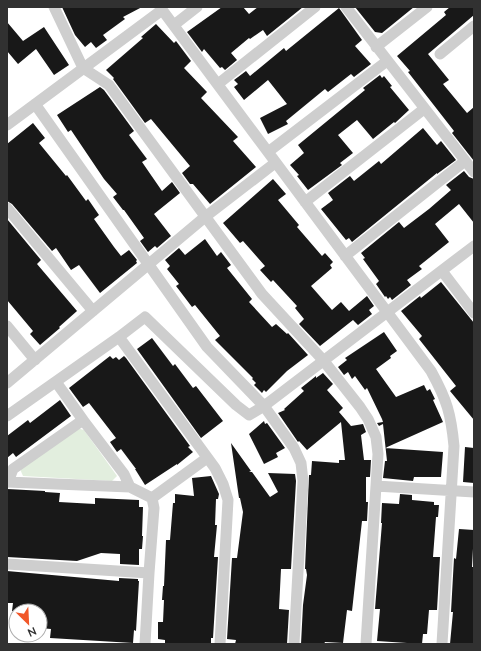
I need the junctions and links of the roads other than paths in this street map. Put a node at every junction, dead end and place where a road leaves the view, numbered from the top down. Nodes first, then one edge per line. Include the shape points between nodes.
1 (54, 7) edge
2 (197, 7) edge
3 (315, 7) edge
4 (346, 7) edge
5 (427, 7) edge
6 (161, 9) edge
7 (174, 25) junction
8 (474, 26) edge
9 (376, 47) junction
10 (440, 54) dead end
11 (387, 61) junction
12 (83, 68) junction
13 (218, 84) junction
14 (35, 104) junction
15 (424, 108) junction
16 (7, 125) edge
17 (268, 152) junction
18 (465, 161) junction
19 (275, 163) junction
20 (474, 172) edge
21 (305, 202) junction
22 (7, 208) edge
23 (205, 217) junction
24 (474, 246) edge
25 (345, 256) junction
26 (148, 266) junction
27 (442, 271) junction
28 (93, 311) junction
29 (387, 312) junction
30 (474, 313) edge
31 (7, 326) edge
32 (119, 337) junction
33 (35, 360) junction
34 (323, 360) junction
35 (56, 382) junction
36 (7, 383) edge
37 (264, 406) junction
38 (7, 416) edge
39 (82, 420) junction
40 (207, 458) junction
41 (7, 482) edge
42 (376, 486) junction
43 (130, 487) junction
44 (451, 491) junction
45 (474, 492) edge
46 (152, 498) junction
47 (7, 564) edge
48 (149, 573) junction
49 (146, 644) edge
50 (220, 644) edge
51 (294, 644) edge
52 (366, 644) edge
53 (442, 644) edge

1 - 12 street
2 - 7 street
3 - 13 street
4 - 9 street
5 - 9 street
6 - 7 street
6 - 12 street
7 - 13 street
8 - 10 street
9 - 11 street
11 - 15 street
11 - 17 street
12 - 14 street
12 - 23 street via 109,85
13 - 17 street
14 - 16 street
14 - 26 street
15 - 18 street
15 - 21 street
17 - 19 street
18 - 20 street
18 - 25 street
19 - 21 street
19 - 23 street
21 - 25 street
22 - 28 street
23 - 26 street
23 - 34 street via 262,294
24 - 27 street
25 - 29 street
26 - 28 street
26 - 37 street via 207,347
27 - 29 street
27 - 30 street
28 - 33 street
29 - 34 street
29 - 44 street via 431,371 447,403 454,446
31 - 33 street
32 - 35 street
32 - 37 street via 145,317 236,405 249,414
32 - 40 street
33 - 36 street
34 - 37 street
34 - 42 street via 368,419 376,437
35 - 38 street
35 - 39 street
37 - 51 street via 294,448 301,463 303,481
39 - 41 street via 13,469
39 - 43 street via 124,474
40 - 46 street
40 - 50 street via 223,484 228,500
41 - 43 street
42 - 44 street
42 - 52 street
43 - 46 street
44 - 45 street
44 - 53 street
46 - 48 street via 154,508
47 - 48 street
48 - 49 street

